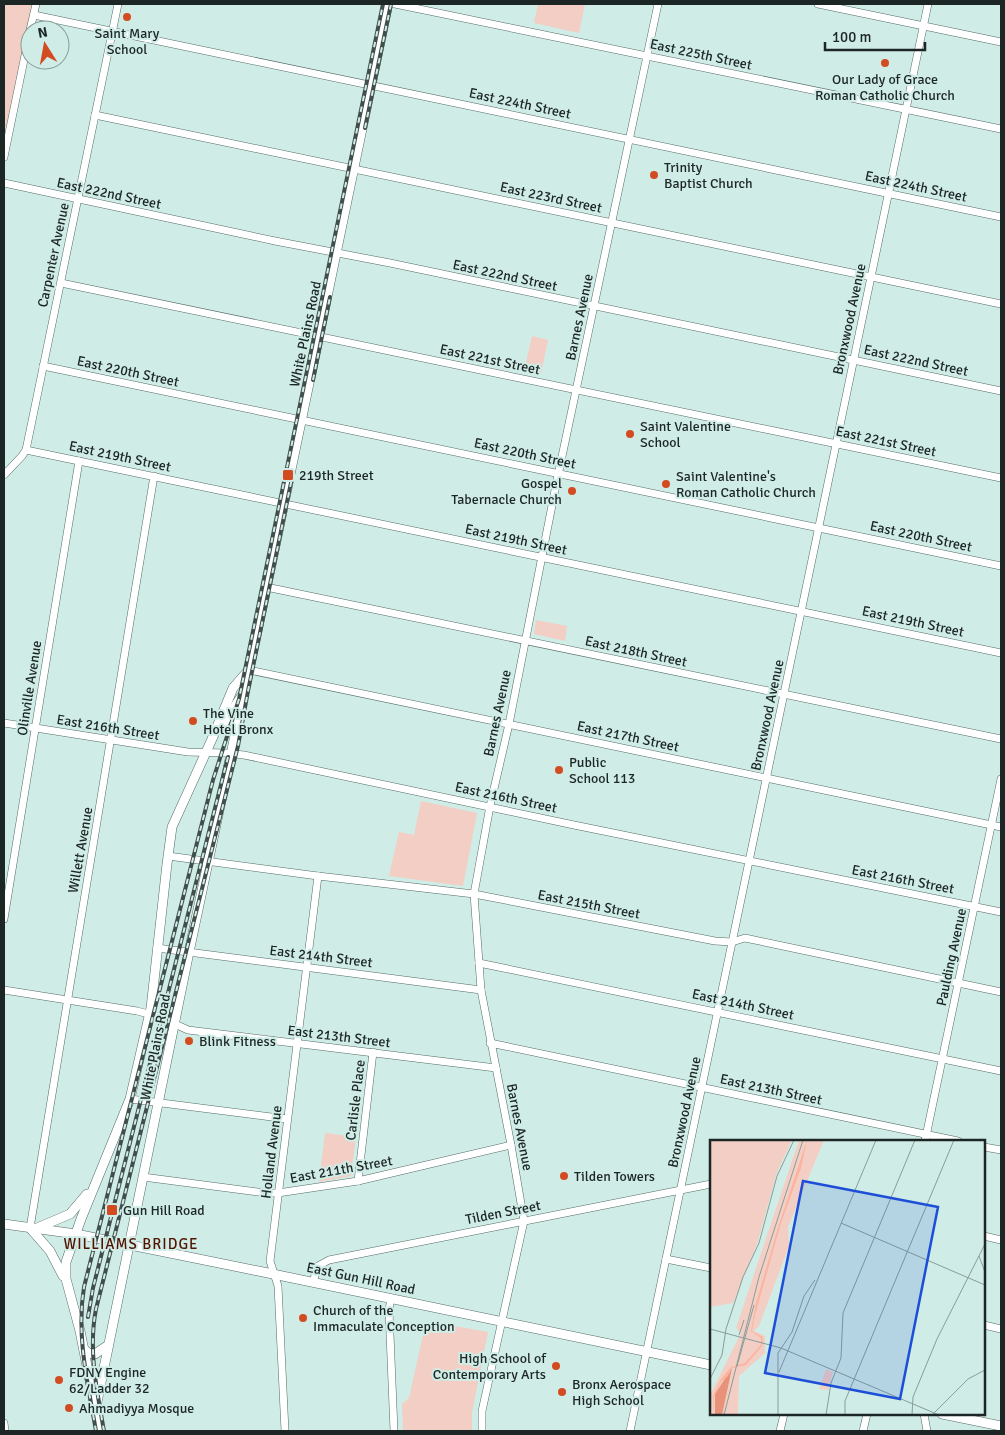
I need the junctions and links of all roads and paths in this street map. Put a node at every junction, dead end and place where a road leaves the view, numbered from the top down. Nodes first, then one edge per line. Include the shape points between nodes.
1 (36, 4) edge
2 (118, 4) edge
3 (388, 4) edge
4 (395, 4) edge
5 (658, 4) edge
6 (818, 4) edge
7 (928, 4) edge
8 (34, 15) junction
9 (33, 20) edge
10 (923, 26) junction
11 (112, 31) junction
12 (1001, 42) edge
13 (647, 56) junction
14 (22, 70) edge
15 (371, 85) junction
16 (906, 109) junction
17 (95, 115) junction
18 (1001, 129) edge
19 (629, 139) junction
20 (4, 157) edge
21 (353, 169) junction
22 (4, 183) edge
23 (888, 193) junction
24 (78, 199) junction
25 (1001, 216) edge
26 (612, 223) junction
27 (336, 252) junction
28 (871, 276) junction
29 (61, 283) junction
30 (1001, 304) edge
31 (595, 306) junction
32 (318, 336) junction
33 (854, 360) junction
34 (43, 366) junction
35 (576, 390) junction
36 (1001, 391) edge
37 (301, 420) junction
38 (836, 444) junction
39 (26, 450) junction
40 (80, 461) junction
41 (559, 473) junction
42 (4, 475) edge
43 (154, 476) junction
44 (1001, 478) edge
45 (284, 503) junction
46 (819, 528) junction
47 (542, 557) junction
48 (1001, 566) edge
49 (266, 587) junction
50 (801, 611) junction
51 (524, 640) junction
52 (1001, 653) edge
53 (249, 670) junction
54 (244, 693) junction
55 (784, 694) junction
56 (4, 723) edge
57 (508, 724) junction
58 (35, 728) junction
59 (111, 739) junction
60 (212, 739) junction
61 (1001, 739) edge
62 (206, 753) junction
63 (231, 753) junction
64 (766, 778) junction
65 (1001, 779) edge
66 (490, 806) junction
67 (991, 825) junction
68 (1001, 827) edge
69 (168, 856) junction
70 (208, 861) junction
71 (749, 861) junction
72 (318, 876) junction
73 (474, 894) junction
74 (974, 906) junction
75 (1001, 912) edge
76 (4, 919) edge
77 (732, 942) junction
78 (157, 948) junction
79 (188, 952) junction
80 (479, 963) junction
81 (307, 967) junction
82 (958, 982) junction
83 (4, 990) edge
84 (481, 990) junction
85 (1001, 992) edge
86 (67, 999) junction
87 (718, 1012) junction
88 (150, 1014) junction
89 (174, 1024) junction
90 (297, 1043) junction
91 (490, 1043) junction
92 (373, 1052) junction
93 (942, 1058) junction
94 (496, 1068) junction
95 (1001, 1070) edge
96 (702, 1087) junction
97 (130, 1098) junction
98 (158, 1102) junction
99 (287, 1118) junction
100 (926, 1138) edge
101 (947, 1140) edge
102 (511, 1145) junction
103 (985, 1147) edge
104 (1001, 1150) edge
105 (143, 1177) junction
106 (358, 1181) junction
107 (710, 1184) edge
108 (94, 1186) junction
109 (681, 1190) junction
110 (278, 1193) junction
111 (524, 1221) junction
112 (4, 1224) edge
113 (32, 1228) junction
114 (76, 1234) junction
115 (985, 1236) edge
116 (1001, 1240) edge
117 (129, 1245) junction
118 (666, 1259) junction
119 (710, 1268) edge
120 (273, 1274) junction
121 (313, 1282) junction
122 (67, 1284) junction
123 (391, 1298) junction
124 (501, 1322) junction
125 (985, 1325) edge
126 (1001, 1329) edge
127 (107, 1346) junction
128 (84, 1349) junction
129 (647, 1352) junction
130 (710, 1366) edge
131 (96, 1407) junction
132 (784, 1415) edge
133 (867, 1415) edge
134 (924, 1415) edge
135 (947, 1415) edge
136 (4, 1423) edge
137 (1001, 1426) edge
138 (5, 1431) edge
139 (100, 1431) edge
140 (285, 1431) edge
141 (394, 1431) edge
142 (482, 1431) edge
143 (630, 1431) edge
144 (780, 1431) edge
145 (863, 1431) edge
146 (927, 1431) edge

1 - 8 street
2 - 11 street, Carpenter Avenue
3 - 15 main road, White Plains Road
4 - 13 street, East 225th Street
5 - 13 street, Barnes Avenue
6 - 10 street
7 - 10 street, Bronxwood Avenue
8 - 9 street
8 - 11 street, East 224th Street
10 - 12 street
10 - 16 street, Bronxwood Avenue
11 - 15 street, East 224th Street
11 - 17 street, Carpenter Avenue
13 - 16 street, East 225th Street
13 - 19 street, Barnes Avenue
14 - 20 street
15 - 19 street, East 224th Street
15 - 21 main road, White Plains Road
16 - 18 street, East 225th Street
16 - 23 street, Bronxwood Avenue
17 - 21 street, East 223rd Street
17 - 24 street, Carpenter Avenue
19 - 23 street, East 224th Street
19 - 26 street, Barnes Avenue
21 - 26 street, East 223rd Street
21 - 27 main road, White Plains Road
22 - 24 street, East 222nd Street
23 - 25 street, East 224th Street
23 - 28 street, Bronxwood Avenue
24 - 27 street, East 222nd Street
24 - 29 street, Carpenter Avenue
26 - 28 street, East 223rd Street
26 - 31 street, Barnes Avenue
27 - 31 street, East 222nd Street
27 - 32 main road, White Plains Road
28 - 30 street, East 223rd Street
28 - 33 street, Bronxwood Avenue
29 - 32 street, East 221st Street
29 - 34 street, Carpenter Avenue
31 - 33 street, East 222nd Street
31 - 35 street, Barnes Avenue
32 - 35 street, East 221st Street
32 - 37 main road, White Plains Road
33 - 36 street, East 222nd Street
33 - 38 street, Bronxwood Avenue
34 - 37 street, East 220th Street
34 - 39 street, Carpenter Avenue
35 - 38 street, East 221st Street
35 - 41 street, Barnes Avenue
37 - 41 street, East 220th Street
37 - 45 main road, White Plains Road
38 - 44 street, East 221st Street
38 - 46 street, Bronxwood Avenue
39 - 40 street, East 219th Street
39 - 42 street, Carpenter Avenue
40 - 43 street, East 219th Street
40 - 58 street, Olinville Avenue
41 - 46 street, East 220th Street
41 - 47 street, Barnes Avenue
43 - 45 street, East 219th Street
43 - 59 street, Willett Avenue
45 - 47 street, East 219th Street
45 - 49 main road, White Plains Road
46 - 48 street, East 220th Street
46 - 50 street, Bronxwood Avenue
47 - 50 street, East 219th Street
47 - 51 street, Barnes Avenue
49 - 51 street, East 218th Street
49 - 53 main road, White Plains Road
50 - 52 street, East 219th Street
50 - 55 street, Bronxwood Avenue
51 - 55 street, East 218th Street
51 - 57 street, Barnes Avenue
53 - 54 main road, White Plains Road
53 - 57 street, East 217th Street
53 - 60 main road, White Plains Road via 233,688
54 - 60 main road, White Plains Road
54 - 63 main road, White Plains Road
55 - 61 street, East 218th Street
55 - 64 street, Bronxwood Avenue
56 - 58 street, East 216th Street
57 - 64 street, East 217th Street
57 - 66 street, Barnes Avenue
58 - 59 street, East 216th Street
58 - 76 street, Olinville Avenue
59 - 62 street, East 216th Street
59 - 86 street, Willett Avenue
60 - 62 main road, White Plains Road
62 - 63 street, East 216th Street
62 - 69 main road, White Plains Road via 172,827
63 - 66 street, East 216th Street
63 - 70 main road, White Plains Road
64 - 67 street, East 217th Street
64 - 71 street, Bronxwood Avenue
65 - 67 street, Paulding Avenue
66 - 71 street, East 216th Street
66 - 73 street, Barnes Avenue
67 - 68 street, East 217th Street
67 - 74 street, Paulding Avenue
69 - 70 street, East 215th Street
69 - 78 main road, White Plains Road
70 - 72 street, East 215th Street
70 - 79 main road, White Plains Road
71 - 74 street, East 216th Street
71 - 77 street, Bronxwood Avenue
72 - 73 street, East 215th Street
72 - 81 street, Holland Avenue
73 - 77 street, East 215th Street via 715,942
73 - 80 street, Barnes Avenue
74 - 75 street, East 216th Street
74 - 82 street, Paulding Avenue
77 - 82 street, East 215th Street via 745,938
77 - 87 street, Bronxwood Avenue
78 - 79 street, East 214th Street
78 - 88 main road, White Plains Road
79 - 81 street, East 214th Street
79 - 89 main road, White Plains Road
80 - 84 street, Barnes Avenue
80 - 87 street, East 214th Street
81 - 84 street, East 214th Street
81 - 90 street, Holland Avenue
82 - 85 street, East 215th Street
82 - 93 street, Paulding Avenue
83 - 86 street, East 213th Street
84 - 91 street, Barnes Avenue
86 - 88 street, East 213th Street
86 - 113 street, Willett Avenue
87 - 93 street, East 214th Street
87 - 96 street, Bronxwood Avenue
88 - 89 street, East 213th Street
88 - 97 main road, White Plains Road
89 - 90 street, East 213th Street via 188,1030
89 - 98 main road, White Plains Road
90 - 92 street, East 213th Street
90 - 99 street, Holland Avenue
91 - 94 street, Barnes Avenue
91 - 96 street, East 213th Street
92 - 94 street, East 213th Street
92 - 106 street, Carlisle Place
93 - 95 street, East 214th Street
93 - 100 street, Paulding Avenue
94 - 102 street, Barnes Avenue
96 - 100 street, East 213th Street
96 - 109 street, Bronxwood Avenue
97 - 98 street
97 - 108 main road, White Plains Road
98 - 99 street
98 - 105 main road, White Plains Road
99 - 110 street, Holland Avenue
100 - 101 street, East 213th Street
102 - 106 street, East 211th Street
102 - 111 street, Barnes Avenue
103 - 104 street
105 - 110 street, East 211th Street
105 - 117 main road, White Plains Road
106 - 110 street, East 211th Street
107 - 109 street, Tilden Street
108 - 113 main road via 70,1214
108 - 114 main road, White Plains Road
109 - 111 street, Tilden Street
109 - 118 street, Bronxwood Avenue
110 - 120 street, Holland Avenue via 270,1261
111 - 121 street, Tilden Street via 329,1260 318,1266
111 - 124 street, Barnes Avenue
112 - 113 main road, East Gun Hill Road
113 - 114 main road, East Gun Hill Road
113 - 122 main road via 50,1251
114 - 117 main road, East Gun Hill Road
114 - 122 main road, White Plains Road via 66,1262
115 - 116 street
117 - 120 main road, East Gun Hill Road
117 - 127 main road, White Plains Road
118 - 119 street
118 - 129 street, Bronxwood Avenue
120 - 121 main road, East Gun Hill Road
120 - 140 street, Holland Avenue via 278,1286
121 - 123 main road, East Gun Hill Road
122 - 128 main road, White Plains Road
123 - 124 main road, East Gun Hill Road
123 - 141 street
124 - 129 main road, East Gun Hill Road
124 - 142 street, Barnes Avenue via 482,1411
125 - 126 street
127 - 128 main road via 93,1355
127 - 131 main road, White Plains Road
128 - 131 main road, White Plains Road
129 - 130 main road, East Gun Hill Road
129 - 143 street, Bronxwood Avenue
131 - 139 main road, White Plains Road
132 - 144 street
133 - 145 street
134 - 146 street
135 - 137 main road
136 - 138 street

